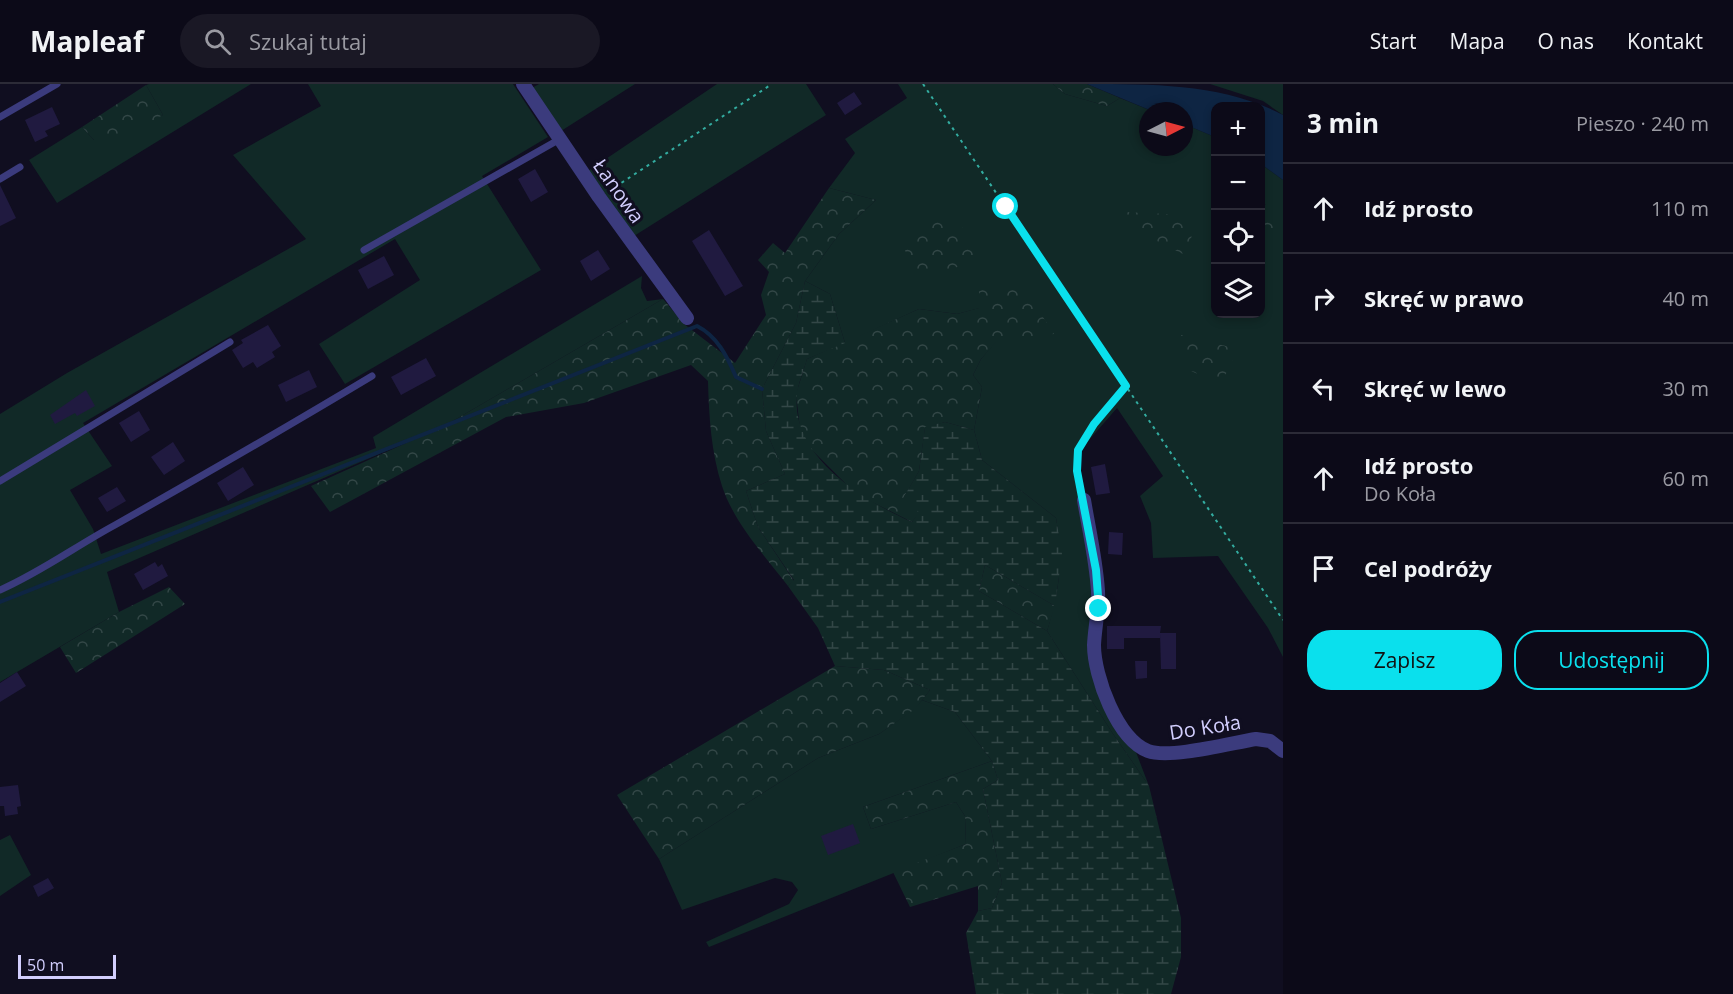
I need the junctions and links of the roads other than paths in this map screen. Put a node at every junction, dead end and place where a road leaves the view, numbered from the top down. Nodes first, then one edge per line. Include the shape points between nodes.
1 (57, 84) edge
2 (522, 84) edge
3 (0, 117) edge
4 (560, 139) junction
5 (20, 167) dead end
6 (0, 179) edge
7 (364, 250) dead end
8 (687, 318) dead end
9 (230, 342) dead end
10 (372, 376) dead end
11 (0, 481) edge
12 (1084, 500) road end
13 (0, 590) edge
14 (1283, 751) edge

1 - 3 lane
2 - 4 street, Łanowa
4 - 7 lane
4 - 8 street, Łanowa
5 - 6 lane
9 - 11 lane
10 - 13 lane via 49,566
12 - 14 street, Do Koła via 1096,570 1099,609 1094,645 1098,679 1133,742 1147,751 1164,754 1256,739 1270,741

